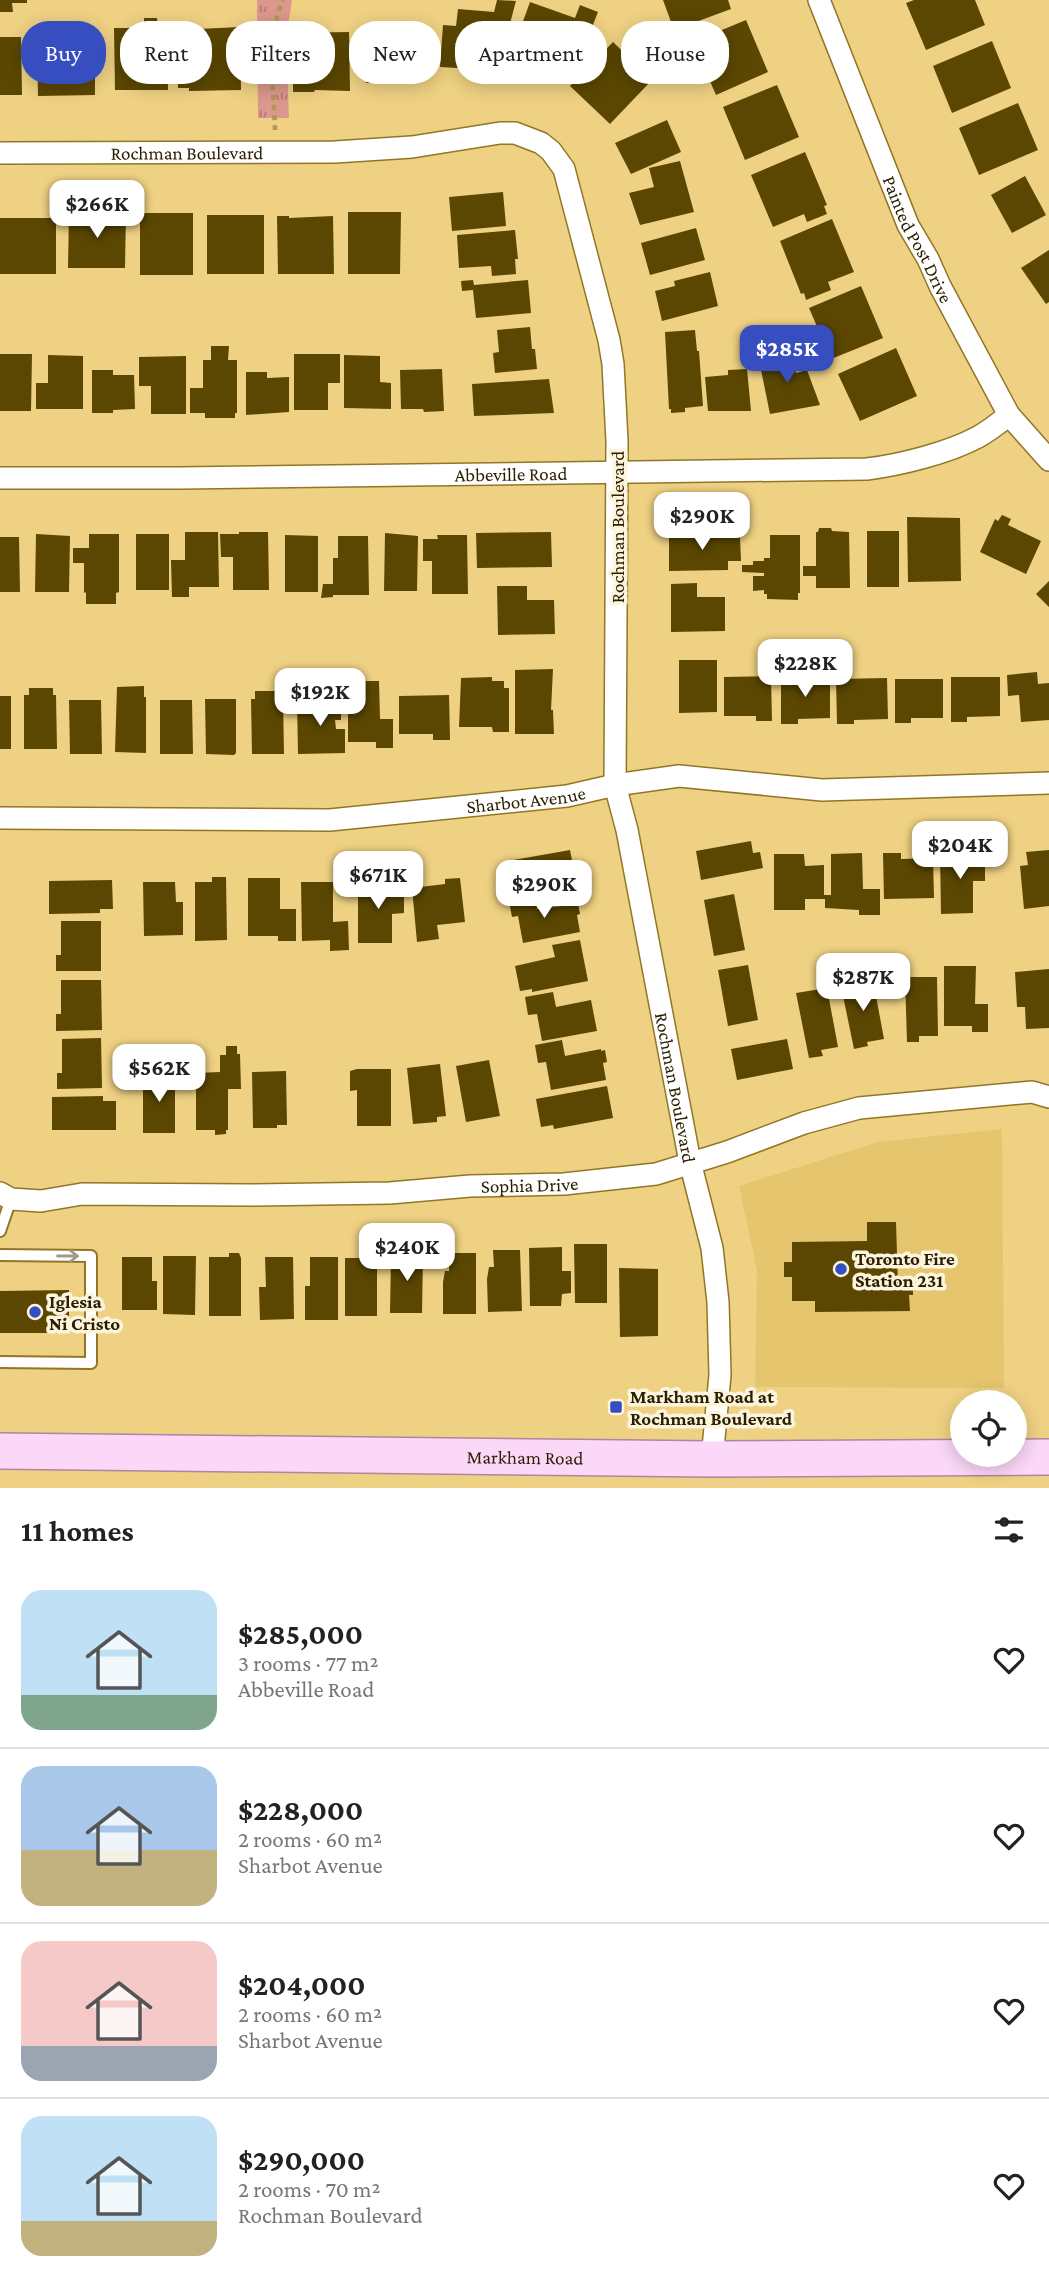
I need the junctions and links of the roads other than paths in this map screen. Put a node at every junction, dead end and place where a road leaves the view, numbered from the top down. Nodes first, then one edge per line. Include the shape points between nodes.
1 (819, 0) edge
2 (0, 153) edge
3 (1009, 415) junction
4 (1049, 460) edge
5 (617, 473) junction
6 (0, 478) edge
7 (1049, 783) edge
8 (615, 785) junction
9 (0, 818) edge
10 (1049, 1097) edge
11 (690, 1162) junction
12 (5, 1196) edge
13 (0, 1231) edge
14 (0, 1255) edge
15 (0, 1362) edge
16 (0, 1451) edge
17 (1049, 1457) edge
18 (712, 1459) junction

1 - 3 street, Painted Post Drive via 908,225
2 - 5 street, Rochman Boulevard via 335,152 500,133 515,133 541,143 564,169 609,340
3 - 4 street, Painted Post Drive
3 - 5 street, Abbeville Road via 978,437 895,466
5 - 6 street, Abbeville Road
5 - 8 street, Rochman Boulevard
7 - 8 street, Sharbot Avenue via 822,790 678,776
8 - 9 street, Sharbot Avenue via 567,796 330,820
8 - 11 street, Rochman Boulevard
10 - 11 street, Sophia Drive via 1032,1092 859,1108
11 - 12 street, Sophia Drive via 656,1174 564,1184 377,1193 82,1194 41,1201
11 - 18 street, Rochman Boulevard via 712,1248 718,1302 720,1376
12 - 13 lane
14 -> 15 lane via 91,1256 91,1363
16 - 18 main road, Markham Road
17 - 18 main road, Markham Road

